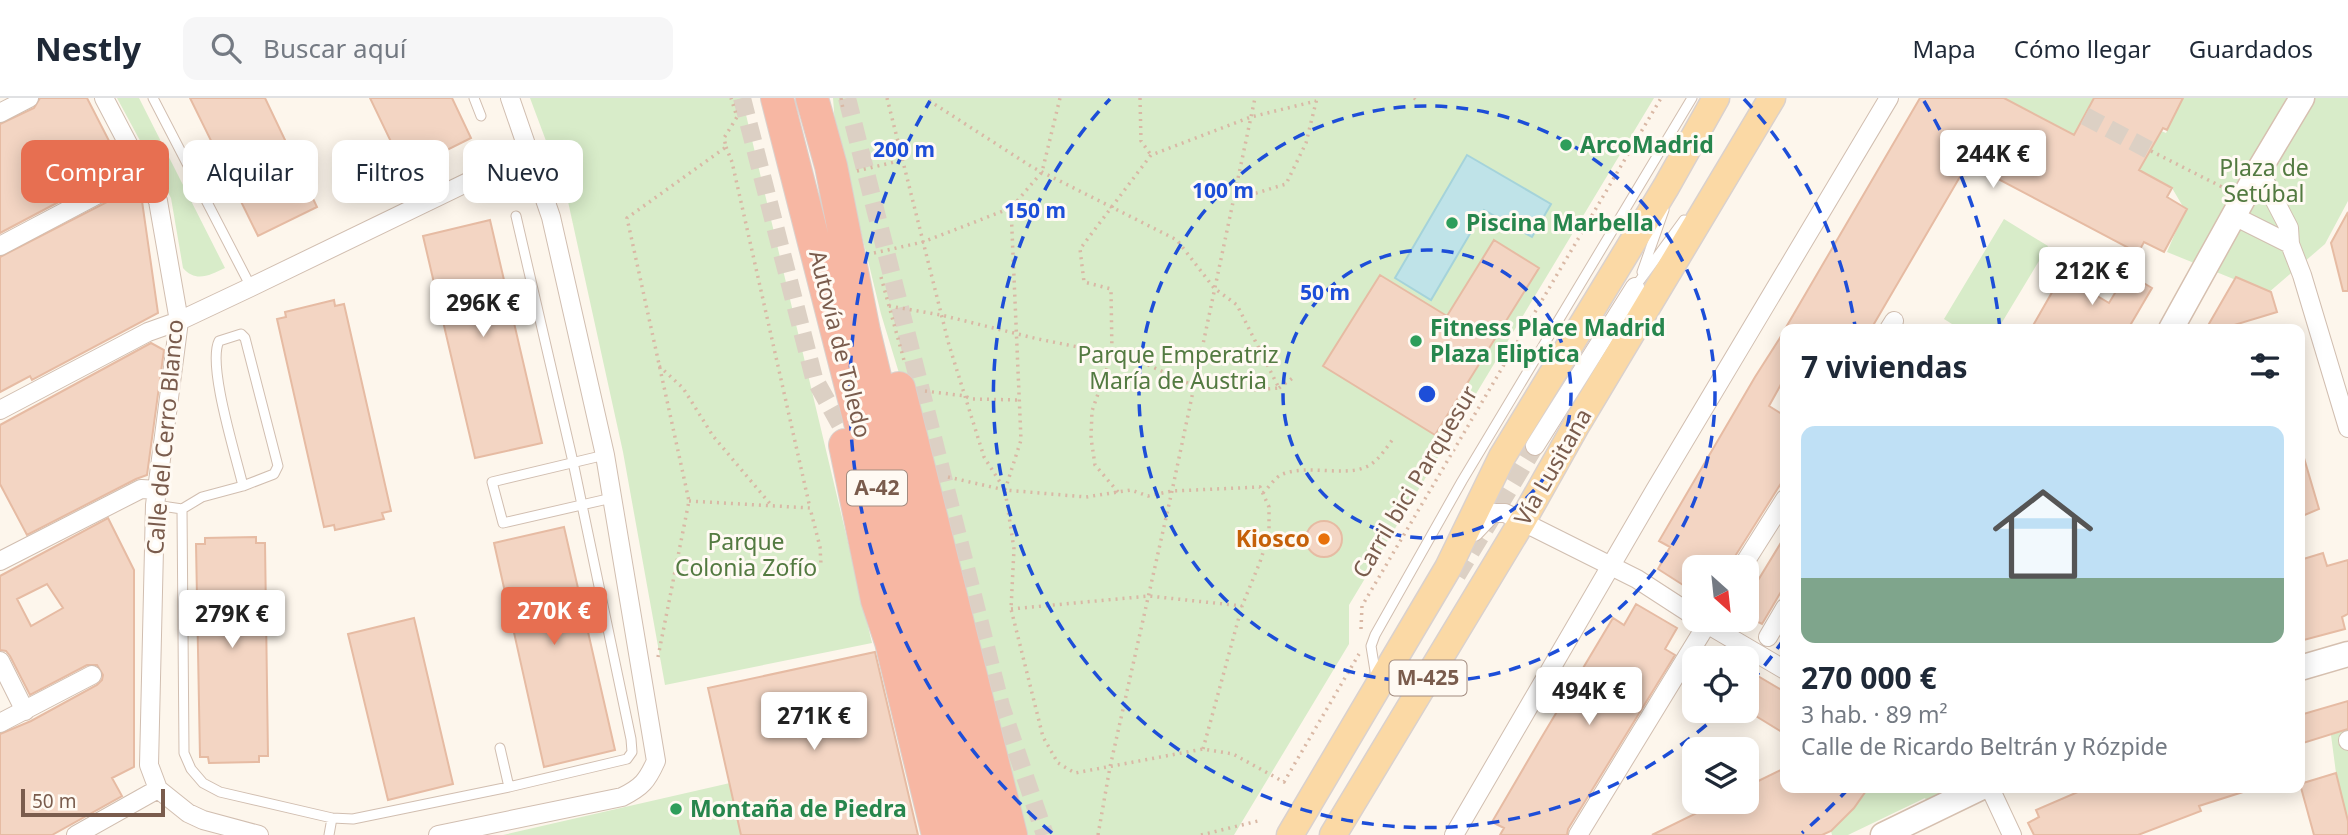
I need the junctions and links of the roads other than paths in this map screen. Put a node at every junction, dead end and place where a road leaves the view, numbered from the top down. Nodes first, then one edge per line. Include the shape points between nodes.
1 (29, 98) edge
2 (104, 98) edge
3 (153, 98) edge
4 (474, 98) edge
5 (510, 98) edge
6 (777, 98) edge
7 (812, 98) edge
8 (1692, 98) edge
9 (1716, 98) edge
10 (1772, 98) edge
11 (1889, 98) edge
12 (2302, 98) edge
13 (0, 113) edge
14 (481, 117) dead end
15 (126, 140) edge
16 (526, 140) edge
17 (788, 142) junction
18 (1736, 156) junction
19 (841, 169) junction
20 (2259, 170) junction
21 (463, 184) edge
22 (1708, 184) dead end
23 (1666, 187) junction
24 (81, 203) edge
25 (158, 203) edge
26 (546, 203) edge
27 (1693, 206) dead end
28 (2239, 207) junction
29 (516, 216) dead end
30 (2290, 244) junction
31 (0, 246) edge
32 (251, 287) junction
33 (1635, 287) junction
34 (179, 321) junction
35 (2174, 324) edge
36 (0, 410) edge
37 (2348, 428) edge
38 (1535, 446) tunnel mouth
39 (605, 455) junction
40 (573, 462) junction
41 (243, 486) junction
42 (156, 498) junction
43 (612, 498) junction
44 (582, 505) junction
45 (1780, 507) edge
46 (182, 509) junction
47 (1523, 520) junction
48 (1750, 555) edge
49 (0, 561) edge
50 (1611, 566) junction
51 (1448, 568) junction
52 (1682, 608) edge
53 (1780, 617) edge
54 (1693, 632) edge
55 (1720, 632) edge
56 (1768, 637) dead end
57 (2348, 654) edge
58 (0, 661) edge
59 (1780, 667) edge
60 (2305, 667) edge
61 (92, 676) dead end
62 (1377, 686) junction
63 (25, 711) junction
64 (0, 723) edge
65 (500, 748) dead end
66 (509, 788) junction
67 (158, 789) junction
68 (1970, 793) edge
69 (1992, 793) edge
70 (332, 818) junction
71 (76, 835) edge
72 (259, 835) edge
73 (329, 835) edge
74 (438, 835) edge
75 (938, 835) edge
76 (961, 835) edge
77 (986, 835) edge
78 (1011, 835) edge
79 (1290, 835) edge
80 (1333, 835) edge
81 (1454, 835) edge
82 (1578, 835) edge
83 (1883, 835) edge
84 (2012, 835) edge

1 - 13 street
2 - 15 street, Calle del Cerro Blanco
3 - 32 lane
4 - 14 lane
5 - 16 street
6 - 17 highway, Autovía de Toledo / A-42
7 - 19 highway, Autovía de Toledo / A-42
8 - 62 lane via 1375,635 1371,646
9 - 23 main road, Vía Lusitana
10 - 18 main road, Vía Lusitana / M-425
11 - 50 street
12 - 20 street
17 - 75 highway via 794,199 877,600
17 - 76 highway, Autovía de Toledo / A-42
18 - 22 lane
18 - 47 main road, Vía Lusitana / M-425
19 - 77 highway, Autovía de Toledo / A-42 via 867,345
19 - 78 highway
20 - 28 street
20 - 30 street via 2289,229
21 - 32 street
23 - 33 lane via 1662,217
23 - 51 main road, Vía Lusitana via 1502,457
24 - 31 street
25 - 34 street, Calle del Cerro Blanco
26 - 39 street
27 - 33 lane
28 - 30 street
28 - 35 street
29 - 40 lane
30 - 37 street
32 - 34 street
33 - 38 street
34 - 36 street via 148,332
34 - 42 street, Calle del Cerro Blanco
39 - 40 lane
39 - 43 street
40 - 44 lane
40 - 44 lane via 492,482 503,523
41 - 41 lane via 274,474 278,466 241,334 219,341 215,349
41 - 46 lane via 202,496
42 - 46 lane
42 - 49 street via 141,489
42 - 67 street, Calle del Cerro Blanco via 149,765
43 - 44 lane
43 - 74 street via 653,736 656,761 648,779 622,797
44 - 66 lane via 632,752 618,763
45 - 48 street
46 - 70 lane via 184,753 191,769 220,792
47 - 50 street
47 - 51 street via 1492,513
47 - 80 main road, Vía Lusitana / M-425
50 - 52 street
50 - 81 street
51 - 62 main road, Vía Lusitana
53 - 56 street
54 - 82 street
55 - 59 street
57 - 60 street
58 - 63 street
61 - 63 street
62 - 79 main road, Vía Lusitana
63 - 64 street
65 - 66 lane
66 - 70 lane via 353,819
67 - 71 street
67 - 72 street via 203,820
68 - 83 street
69 - 84 street
70 - 73 lane

